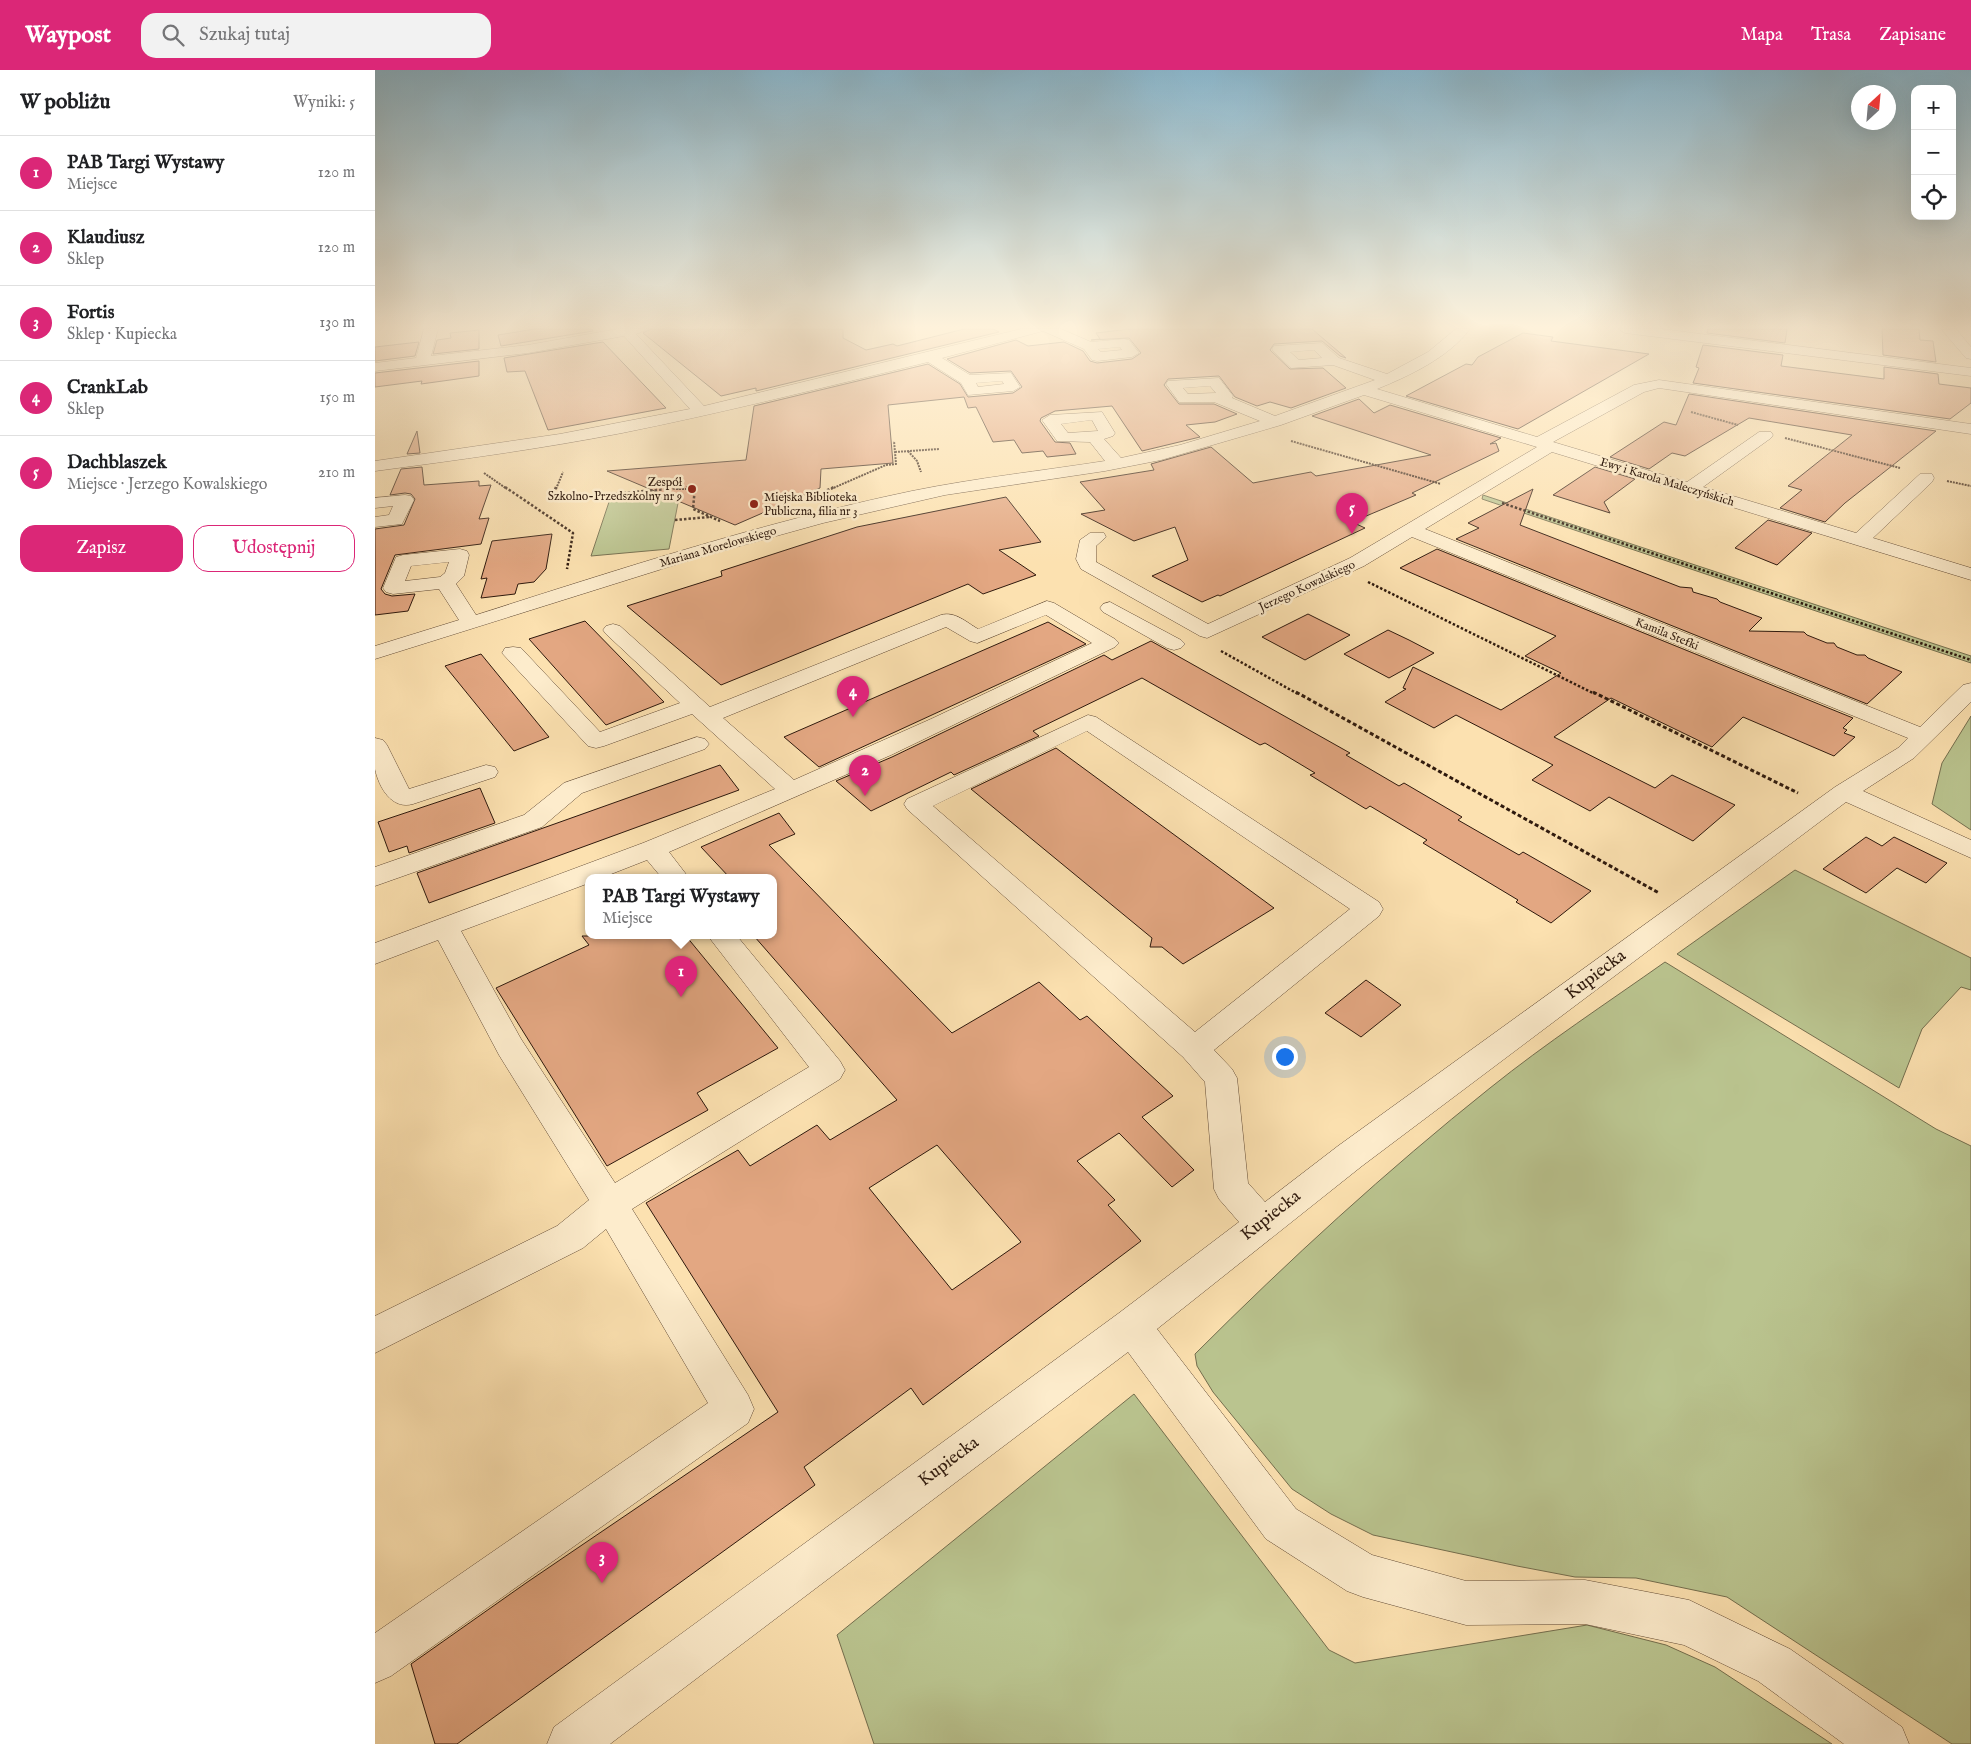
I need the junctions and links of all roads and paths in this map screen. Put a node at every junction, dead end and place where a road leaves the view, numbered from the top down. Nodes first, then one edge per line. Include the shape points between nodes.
1 (696, 407) edge
2 (716, 407) edge
3 (1240, 407) edge
4 (1316, 407) edge
5 (1420, 407) edge
6 (1607, 407) edge
7 (1819, 407) edge
8 (1682, 410) dead end
9 (700, 411) junction
10 (1275, 422) junction
11 (1747, 427) dead end
12 (1971, 429) edge
13 (1765, 435) dead end
14 (1094, 437) dead end
15 (1785, 438) dead end
16 (1287, 440) dead end
17 (894, 441) dead end
18 (1544, 445) junction
19 (939, 449) dead end
20 (895, 452) junction
21 (908, 452) junction
22 (1116, 463) junction
23 (375, 466) edge
24 (1904, 469) dead end
25 (480, 471) dead end
26 (563, 472) dead end
27 (923, 477) dead end
28 (1926, 478) dead end
29 (1945, 480) dead end
30 (1971, 486) edge
31 (1689, 489) junction
32 (821, 493) dead end
33 (1471, 494) junction
34 (375, 503) edge
35 (710, 517) junction
36 (675, 520) dead end
37 (375, 522) edge
38 (727, 524) dead end
39 (1411, 530) junction
40 (1097, 538) dead end
41 (1859, 540) junction
42 (1339, 571) junction
43 (1971, 574) edge
44 (565, 576) dead end
45 (445, 582) dead end
46 (1110, 608) dead end
47 (471, 623) junction
48 (1137, 623) junction
49 (613, 630) dead end
50 (1102, 639) junction
51 (1174, 644) dead end
52 (1221, 650) dead end
53 (513, 652) dead end
54 (375, 653) edge
55 (1971, 660) edge
56 (1971, 690) edge
57 (702, 710) junction
58 (1923, 736) junction
59 (697, 744) dead end
60 (375, 745) edge
61 (486, 772) dead end
62 (791, 790) junction
63 (1834, 799) junction
64 (652, 849) junction
65 (1971, 850) edge
66 (673, 874) edge
67 (375, 877) edge
68 (1657, 892) dead end
69 (444, 926) junction
70 (724, 939) edge
71 (375, 954) edge
72 (1194, 1048) junction
73 (610, 1204) junction
74 (1263, 1223) junction
75 (1132, 1326) junction
76 (375, 1335) edge
77 (375, 1660) edge
78 (571, 1744) edge
79 (1885, 1744) edge

1 - 9 street
2 - 9 street
3 - 10 street
4 - 10 street, Mariana Morelowskiego
5 - 18 street, Ewy i Karola Maleczyńskich
6 - 18 street, Jerzego Kowalskiego
7 - 12 street, Jerzego Kowalskiego
8 - 11 path
9 - 23 street via 562,438
10 - 22 street, Mariana Morelowskiego via 1215,441
13 - 31 street
14 - 22 street
15 - 24 path
16 - 33 path
17 - 20 path
18 - 31 street, Ewy i Karola Maleczyńskich
18 - 33 street, Jerzego Kowalskiego
19 - 21 path
20 - 21 path
20 - 32 path via 896,464 886,465
21 - 27 path via 917,461
22 - 47 street, Mariana Morelowskiego via 884,502 753,536
25 - 44 path via 573,533
26 - 35 path via 551,499 695,487 693,509
28 - 41 street
29 - 30 path
31 - 41 street, Ewy i Karola Maleczyńskich
33 - 39 street, Jerzego Kowalskiego
33 - 55 path
34 - 37 street via 405,500 395,520
35 - 36 path
35 - 38 path
39 - 42 street, Jerzego Kowalskiego
39 - 58 street, Kamila Stefki
40 - 42 street, Jerzego Kowalskiego via 1087,544 1085,559 1088,565 1207,632
41 - 43 street, Ewy i Karola Maleczyńskich
42 - 63 path via 1356,576
45 - 47 street
46 - 48 street
47 - 54 street, Mariana Morelowskiego
48 - 50 street
48 - 51 street
49 - 57 street
50 - 57 street via 1047,607 977,637 948,619
50 - 62 street via 1108,643
52 - 68 path
53 - 57 street via 596,740
56 - 58 street, Kupiecka
57 - 62 street
58 - 63 street, Kupiecka via 1906,753
59 - 67 street via 573,788 533,821
60 - 61 street via 404,799
62 - 64 street
63 - 65 street
63 - 74 street, Kupiecka
64 - 66 street
64 - 69 street
69 - 71 street
69 - 73 street via 510,1047
70 - 73 street via 829,1070
72 - 72 street via 1369,909 1088,722 916,804
72 - 74 street via 1221,1078 1231,1189
73 - 76 street via 570,1237
73 - 77 street via 734,1409
74 - 75 street, Kupiecka
75 - 78 street, Kupiecka
75 - 79 street via 1281,1524 1363,1575 1466,1603 1585,1602 1689,1622 1774,1665

